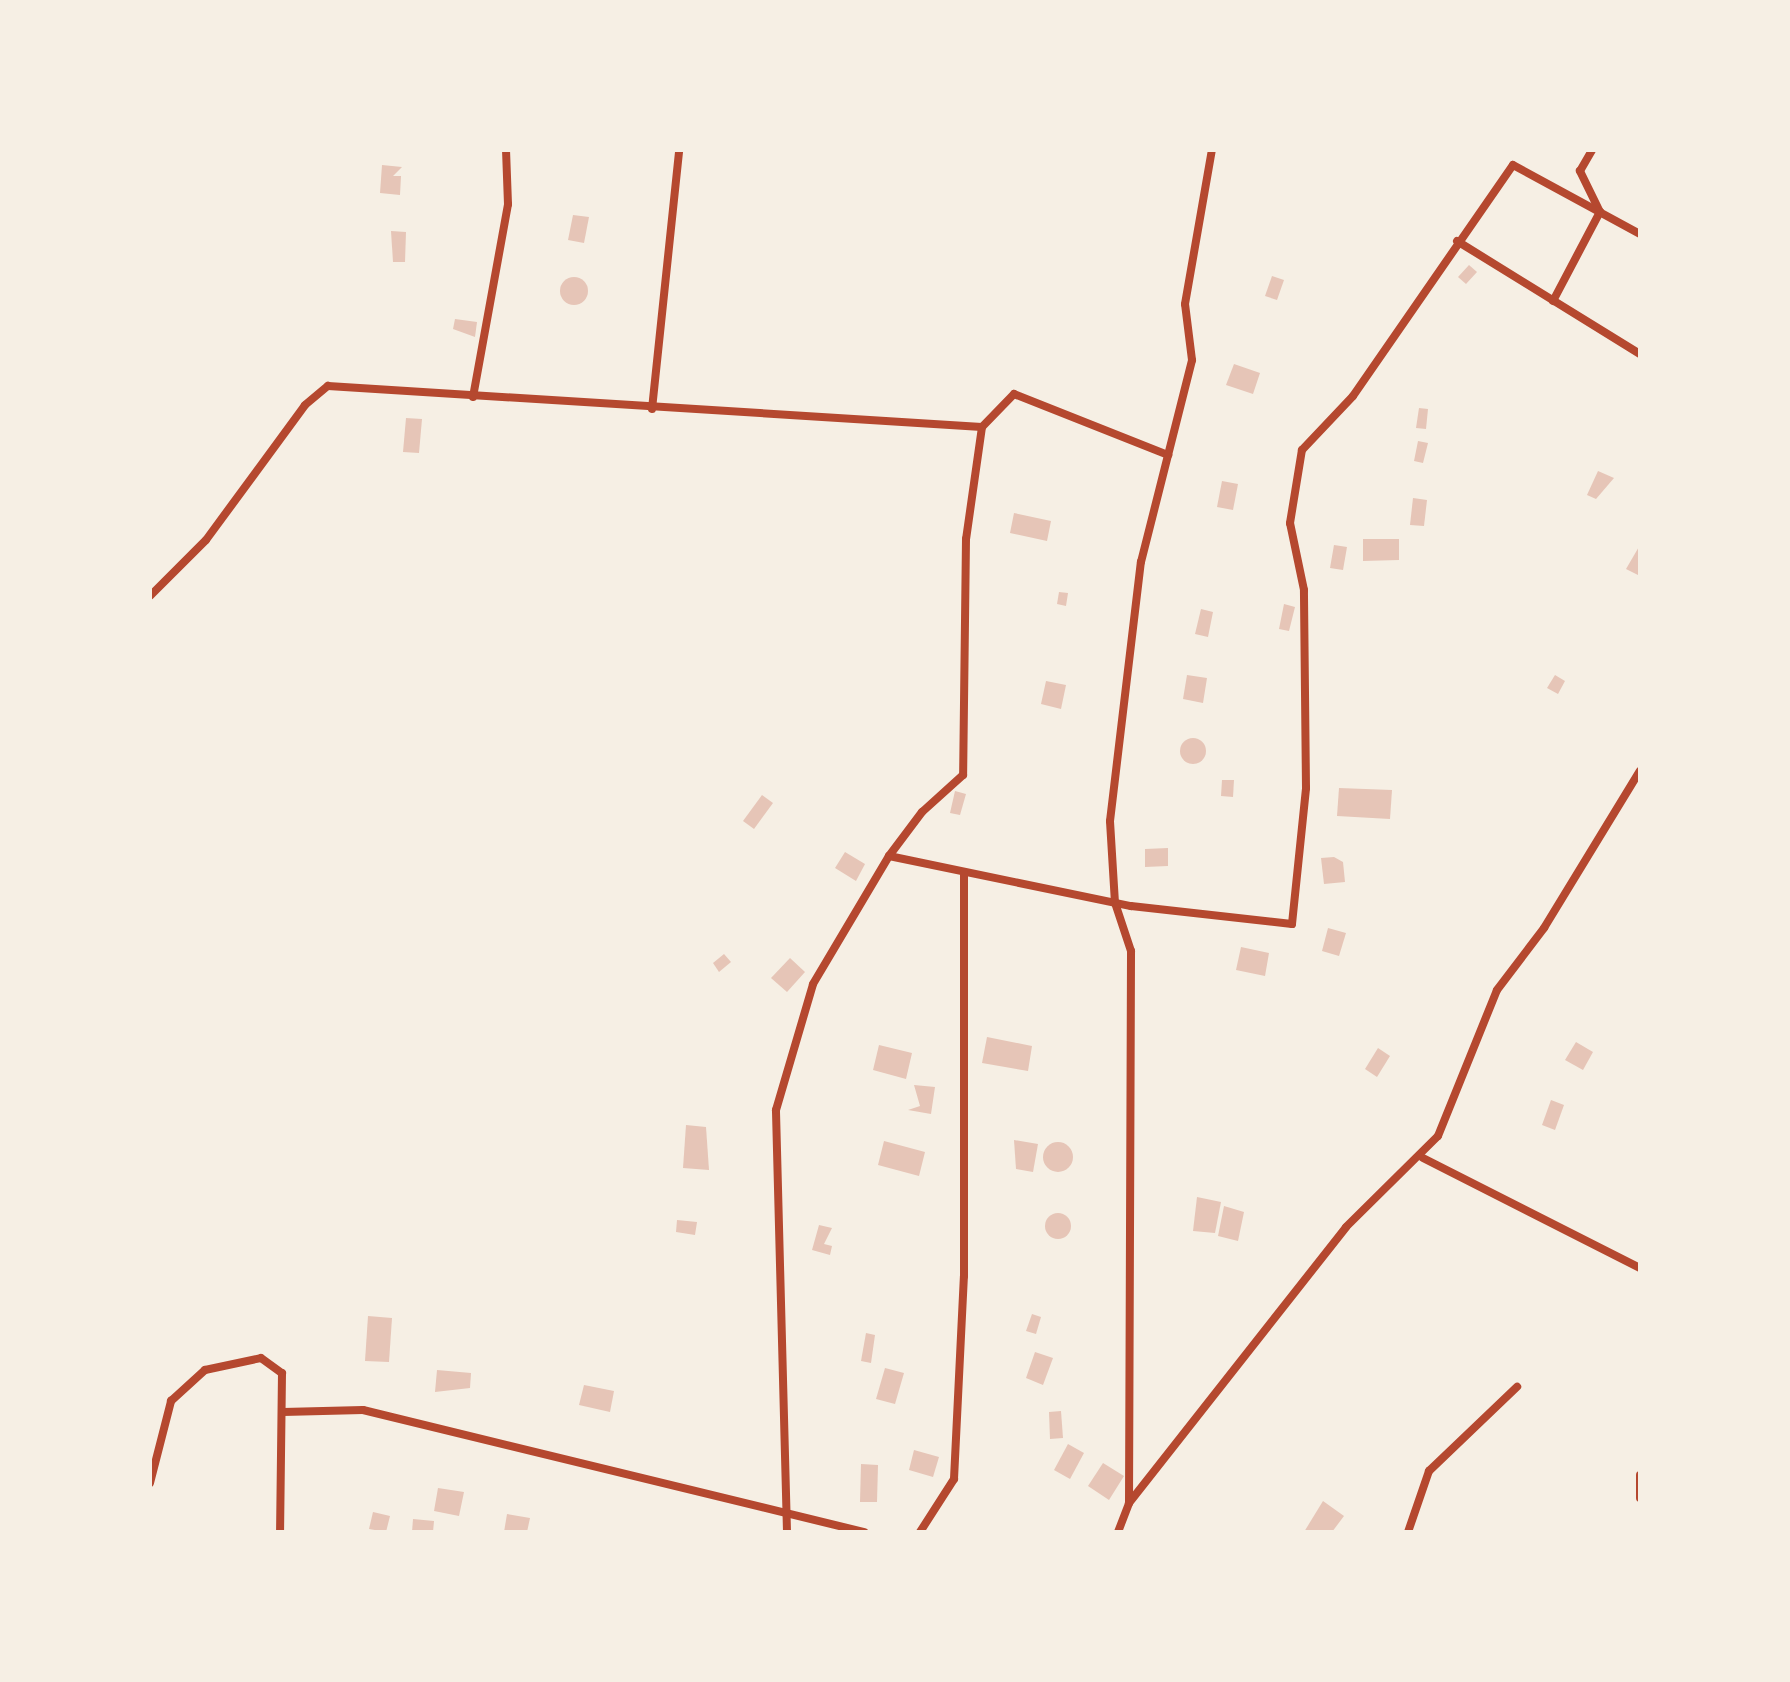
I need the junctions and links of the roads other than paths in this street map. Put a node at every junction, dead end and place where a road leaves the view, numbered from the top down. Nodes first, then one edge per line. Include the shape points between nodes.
1 (506, 150) edge
2 (679, 150) edge
3 (1212, 150) edge
4 (1592, 150) edge
5 (1600, 212) junction
6 (1640, 234) edge
7 (1457, 241) junction
8 (1553, 301) junction
9 (1640, 354) edge
10 (473, 397) junction
11 (652, 409) junction
12 (982, 427) junction
13 (1168, 455) junction
14 (150, 596) edge
15 (1640, 771) edge
16 (889, 856) junction
17 (964, 872) junction
18 (1115, 903) junction
19 (1423, 1158) junction
20 (1640, 1268) edge
21 (1517, 1387) dead end
22 (283, 1412) junction
23 (1640, 1475) edge
24 (150, 1483) edge
25 (1640, 1498) edge
26 (1129, 1503) junction
27 (786, 1518) junction
28 (280, 1532) edge
29 (787, 1532) edge
30 (864, 1532) edge
31 (920, 1532) edge
32 (1118, 1532) edge
33 (1408, 1532) edge

1 - 10 street via 508,204
2 - 11 street
3 - 13 street via 1185,304 1192,360
4 - 5 street via 1580,171
5 - 6 street
5 - 7 street via 1513,165
5 - 8 street
7 - 8 street
7 - 18 street via 1353,396 1302,450 1290,523 1304,590 1306,788 1292,924
8 - 9 street
10 - 11 street
10 - 14 street via 328,386 305,405 206,540
11 - 12 street
12 - 13 street via 1014,394
12 - 16 street via 966,539 963,775 922,812
13 - 18 street via 1141,562 1110,821
15 - 19 street via 1544,928 1497,990
16 - 17 street
16 - 27 street via 813,984 776,1110
17 - 18 street
17 - 31 street via 964,1276 954,1479
18 - 26 street via 1131,951
19 - 20 street
19 - 26 street via 1346,1227
21 - 33 street via 1429,1471
22 - 24 street via 275,1363 261,1358 205,1370 171,1401
22 - 27 street via 363,1410
22 - 28 street
23 - 25 street
26 - 32 street
27 - 29 street
27 - 30 street

